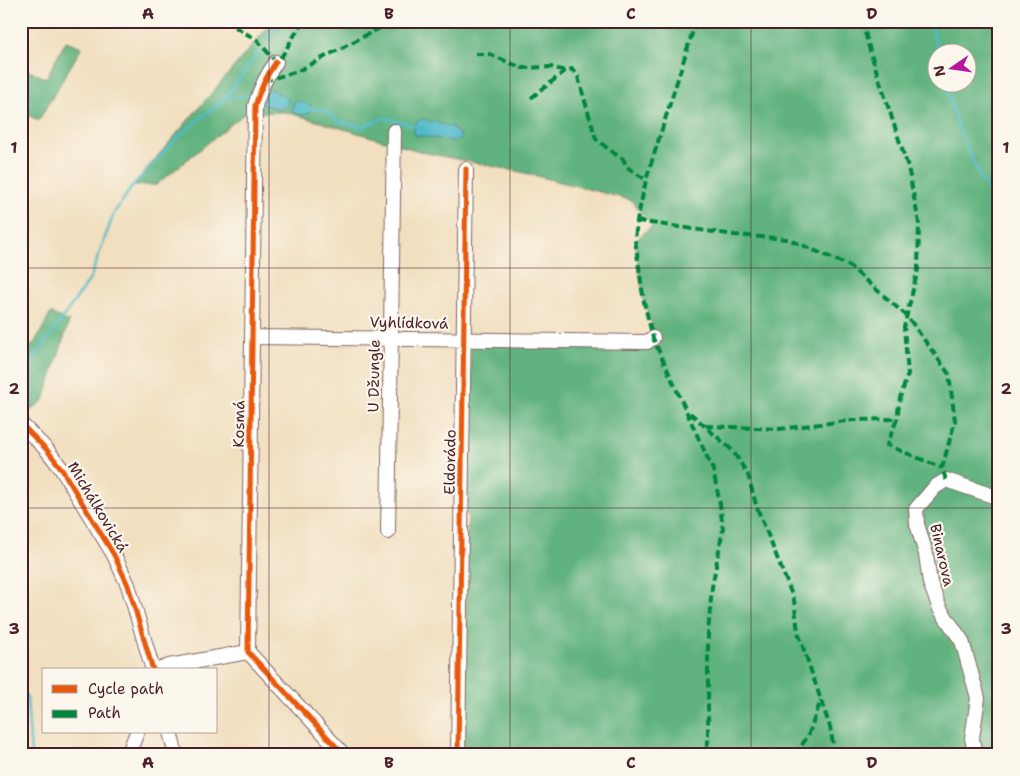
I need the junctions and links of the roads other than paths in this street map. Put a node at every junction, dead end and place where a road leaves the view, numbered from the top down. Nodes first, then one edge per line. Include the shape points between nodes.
1 (276, 62) dead end
2 (394, 131) dead end
3 (466, 169) dead end
4 (253, 336) junction
5 (653, 338) dead end
6 (391, 339) junction
7 (464, 340) junction
8 (21, 424) edge
9 (999, 498) edge
10 (388, 532) dead end
11 (248, 652) junction
12 (152, 668) edge
13 (164, 668) edge
14 (135, 734) edge
15 (171, 734) edge
16 (128, 755) edge
17 (176, 755) edge
18 (344, 755) edge
19 (458, 755) edge
20 (975, 755) edge

1 - 4 street, Kosmá via 260,90 256,106
2 - 6 street, U Džungle
3 - 7 street, Eldorádo
4 - 6 street, Vyhlídková
4 - 11 street, Kosmá
5 - 7 street, Vyhlídková via 647,342
6 - 7 street, Vyhlídková
6 - 10 street, U Džungle
7 - 19 street, Eldorádo
8 - 12 street, Michálkovická via 61,468 114,555 128,585
9 - 20 street, Binarova via 946,480 935,487 916,509 930,583 940,610 962,640 978,698 972,738
11 - 13 street
11 - 18 street
14 - 16 street
15 - 17 street

